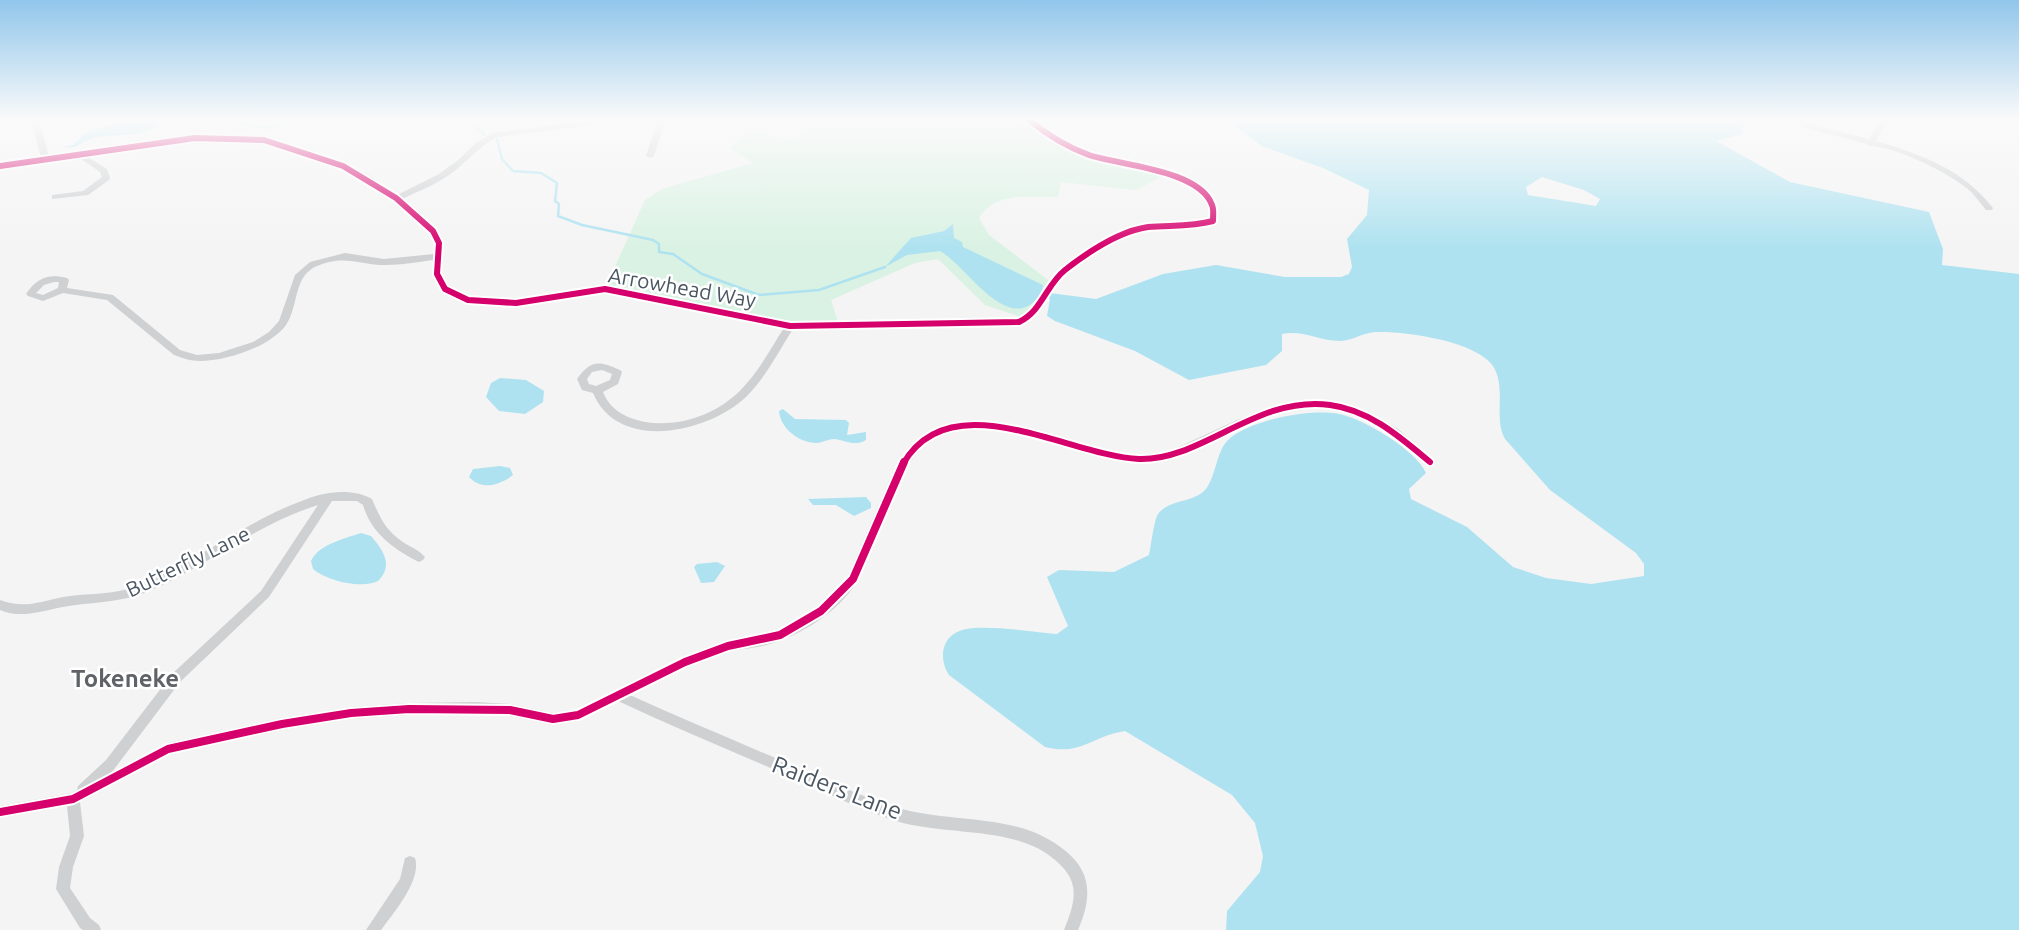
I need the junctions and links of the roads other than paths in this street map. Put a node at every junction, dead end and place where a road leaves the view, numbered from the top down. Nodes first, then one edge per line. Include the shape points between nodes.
1 (20, 162) edge
2 (91, 162) edge
3 (332, 162) edge
4 (461, 162) edge
5 (1117, 162) edge
6 (1934, 162) edge
7 (0, 166) edge
8 (55, 197) dead end
9 (396, 198) junction
10 (1989, 208) dead end
11 (437, 257) junction
12 (62, 290) dead end
13 (790, 326) junction
14 (597, 390) dead end
15 (1430, 462) dead end
16 (329, 498) junction
17 (419, 557) dead end
18 (0, 605) edge
19 (618, 695) junction
20 (73, 799) junction
21 (0, 812) edge
22 (410, 863) dead end
23 (94, 930) edge
24 (373, 930) edge
25 (1071, 930) edge

1 - 7 street, Arrowhead Way
2 - 8 street via 106,178 85,193
3 - 9 street, Arrowhead Way
4 - 9 street via 438,179
5 - 13 street, Arrowhead Way via 1184,180 1205,192 1215,214 1213,221 1124,234 1066,270 1027,319 1013,323
6 - 10 street via 1971,187
9 - 11 street, Arrowhead Way via 433,231 439,243
11 - 12 street via 384,262 345,256 313,264 299,275 283,322 272,334 219,356 197,358 177,353 110,297
11 - 13 street, Arrowhead Way via 437,274 444,289 468,300 516,303 605,289
13 - 14 street via 737,400 693,423 649,427 629,422 605,408
15 - 19 street via 1366,415 1328,402 1269,411 1156,459 1095,454 997,427 951,427 922,442 906,457 857,573 847,588 818,612 794,630 723,648
16 - 17 street, Butterfly Lane via 358,497 368,502 371,517 385,534
16 - 18 street, Butterfly Lane via 305,503 126,595 24,611
16 - 20 street via 265,594 176,678 111,764
19 - 20 street via 578,715 553,719 476,708 351,713 282,724 168,750
19 - 25 street, Raiders Lane via 866,805 932,822 991,826 1029,835 1072,866 1083,885
20 - 21 street
20 - 23 street via 77,836 63,889
22 - 24 street via 406,882

